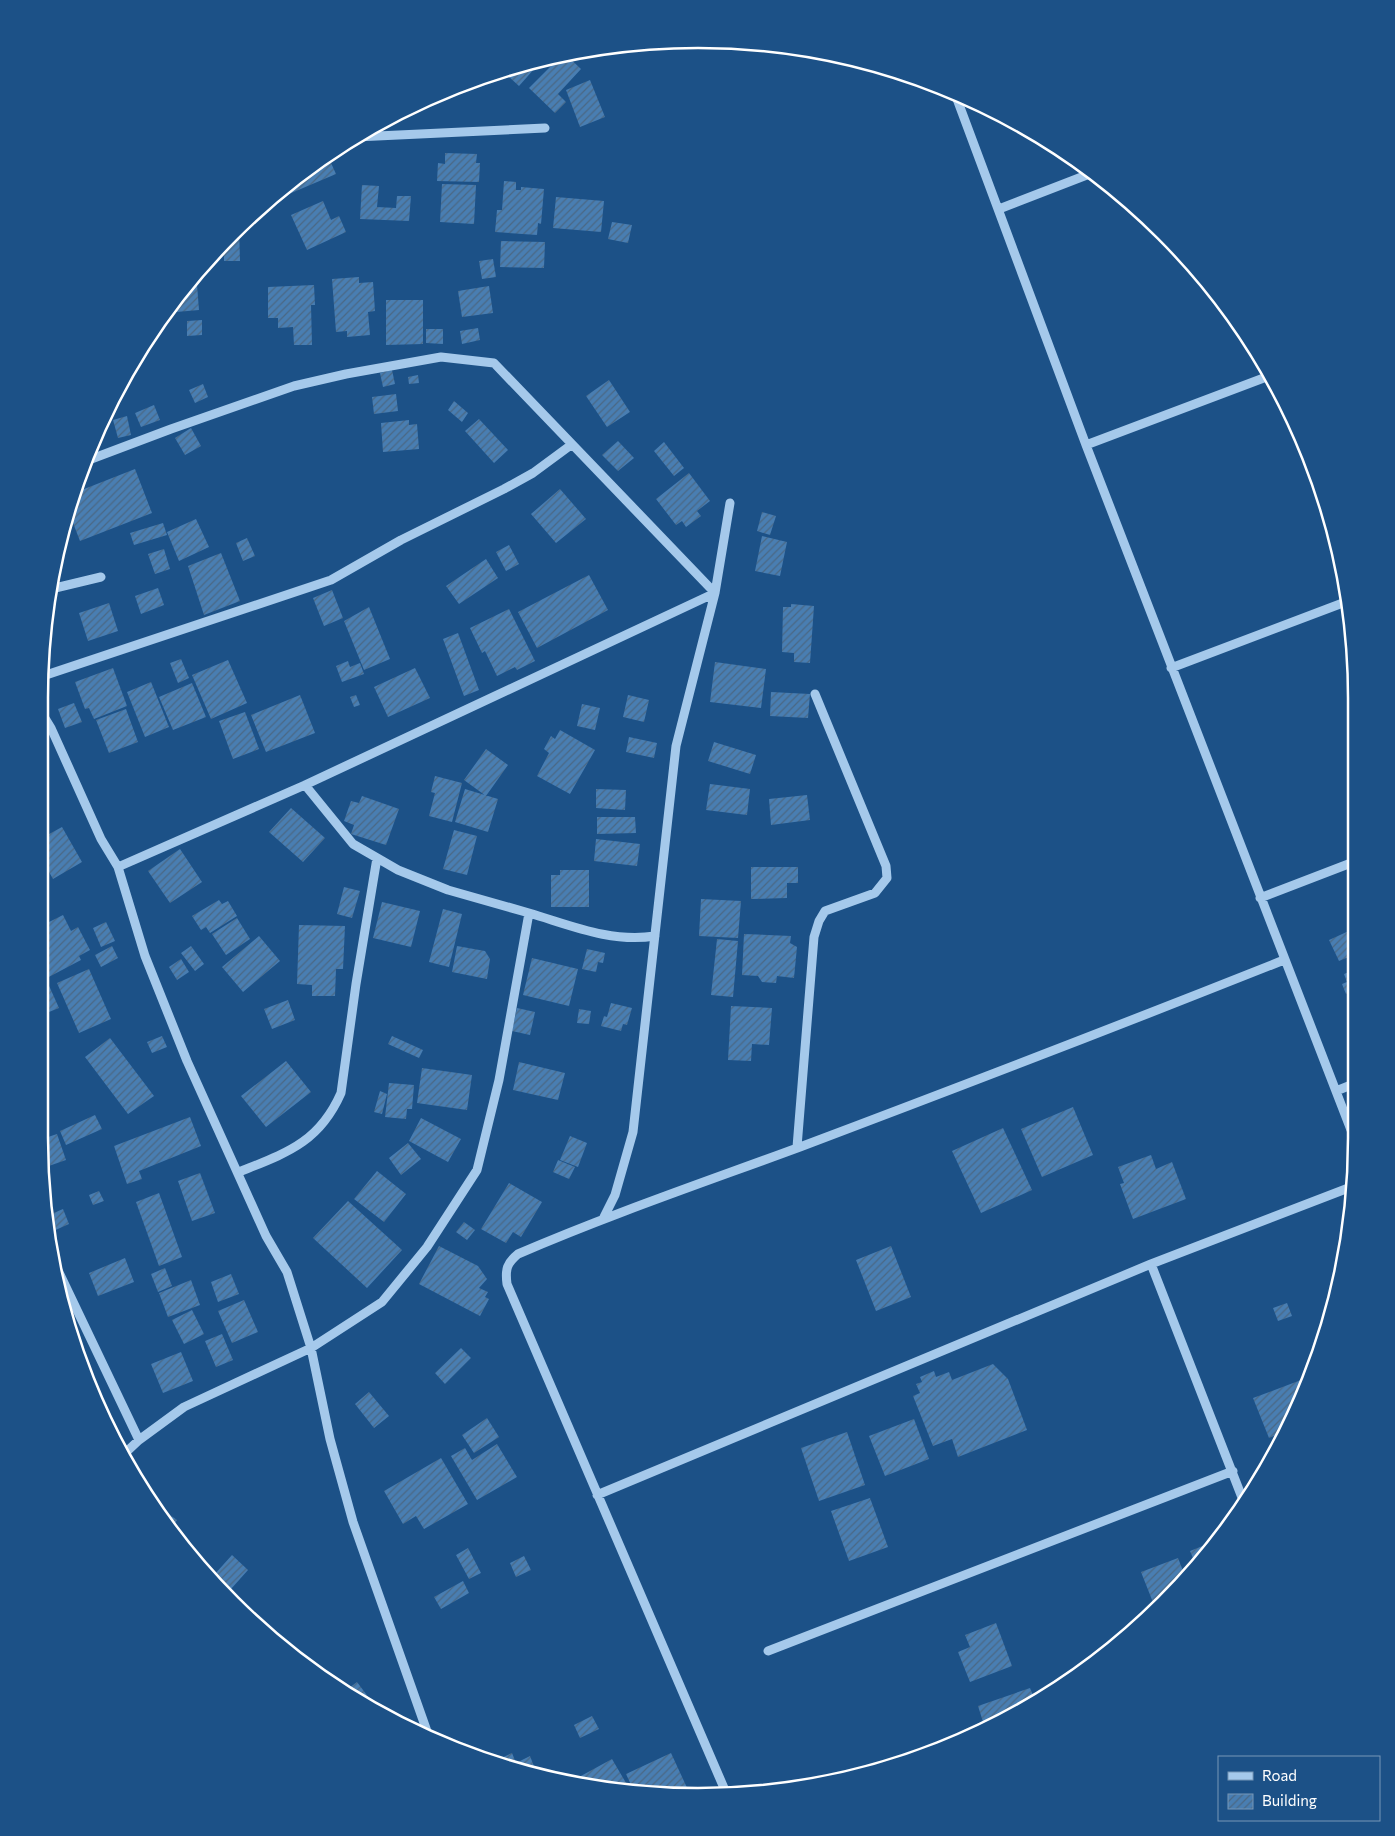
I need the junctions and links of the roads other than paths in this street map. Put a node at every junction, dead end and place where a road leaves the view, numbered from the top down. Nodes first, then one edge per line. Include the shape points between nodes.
1 (958, 103) edge
2 (545, 128) dead end
3 (371, 136) edge
4 (1085, 176) edge
5 (999, 209) junction
6 (1263, 378) edge
7 (1086, 445) junction
8 (571, 446) junction
9 (94, 458) edge
10 (730, 504) dead end
11 (101, 577) dead end
12 (57, 588) edge
13 (715, 593) junction
14 (1340, 604) edge
15 (1171, 668) junction
16 (49, 673) edge
17 (815, 694) dead end
18 (48, 723) edge
19 (305, 785) junction
20 (378, 858) junction
21 (1348, 864) edge
22 (118, 867) junction
23 (1260, 898) junction
24 (529, 913) junction
25 (655, 936) junction
26 (1284, 960) junction
27 (1348, 1086) edge
28 (1336, 1091) junction
29 (1348, 1122) edge
30 (798, 1147) junction
31 (239, 1172) junction
32 (1345, 1189) edge
33 (604, 1217) junction
34 (1151, 1264) junction
35 (65, 1284) edge
36 (311, 1348) junction
37 (139, 1440) junction
38 (128, 1450) edge
39 (1233, 1471) junction
40 (1242, 1494) edge
41 (597, 1495) junction
42 (768, 1651) dead end
43 (426, 1728) edge
44 (724, 1787) edge

1 - 5 street
2 - 3 street
4 - 5 street
5 - 7 street
6 - 7 street
7 - 15 street
8 - 9 street via 494,363 441,357 294,386
8 - 13 street
8 - 16 street via 533,473 401,540 331,580
10 - 13 street
11 - 12 street
13 - 19 street
13 - 25 street via 676,746
14 - 15 street
15 - 23 street
17 - 30 street via 886,866 887,878 875,892 825,911 819,921 814,937
18 - 22 street via 101,840
19 - 20 street via 353,844
19 - 22 street
20 - 24 street via 398,870 448,890
20 - 31 street via 341,1093 335,1106 308,1140 289,1152
21 - 23 street
22 - 31 street via 145,956 187,1060
23 - 26 street
24 - 25 street via 608,937
24 - 36 street via 499,1080 477,1170 427,1247 382,1302
25 - 33 street via 634,1132 616,1195
26 - 28 street
26 - 30 street
27 - 28 street
28 - 29 street
30 - 33 street
31 - 36 street via 266,1236 287,1272
32 - 34 street
33 - 41 street via 518,1254 509,1261 505,1273
34 - 39 street
34 - 41 street
35 - 37 street
36 - 37 street via 184,1407
36 - 43 street via 330,1439 353,1522
37 - 38 street
39 - 40 street
39 - 42 street
41 - 44 street

